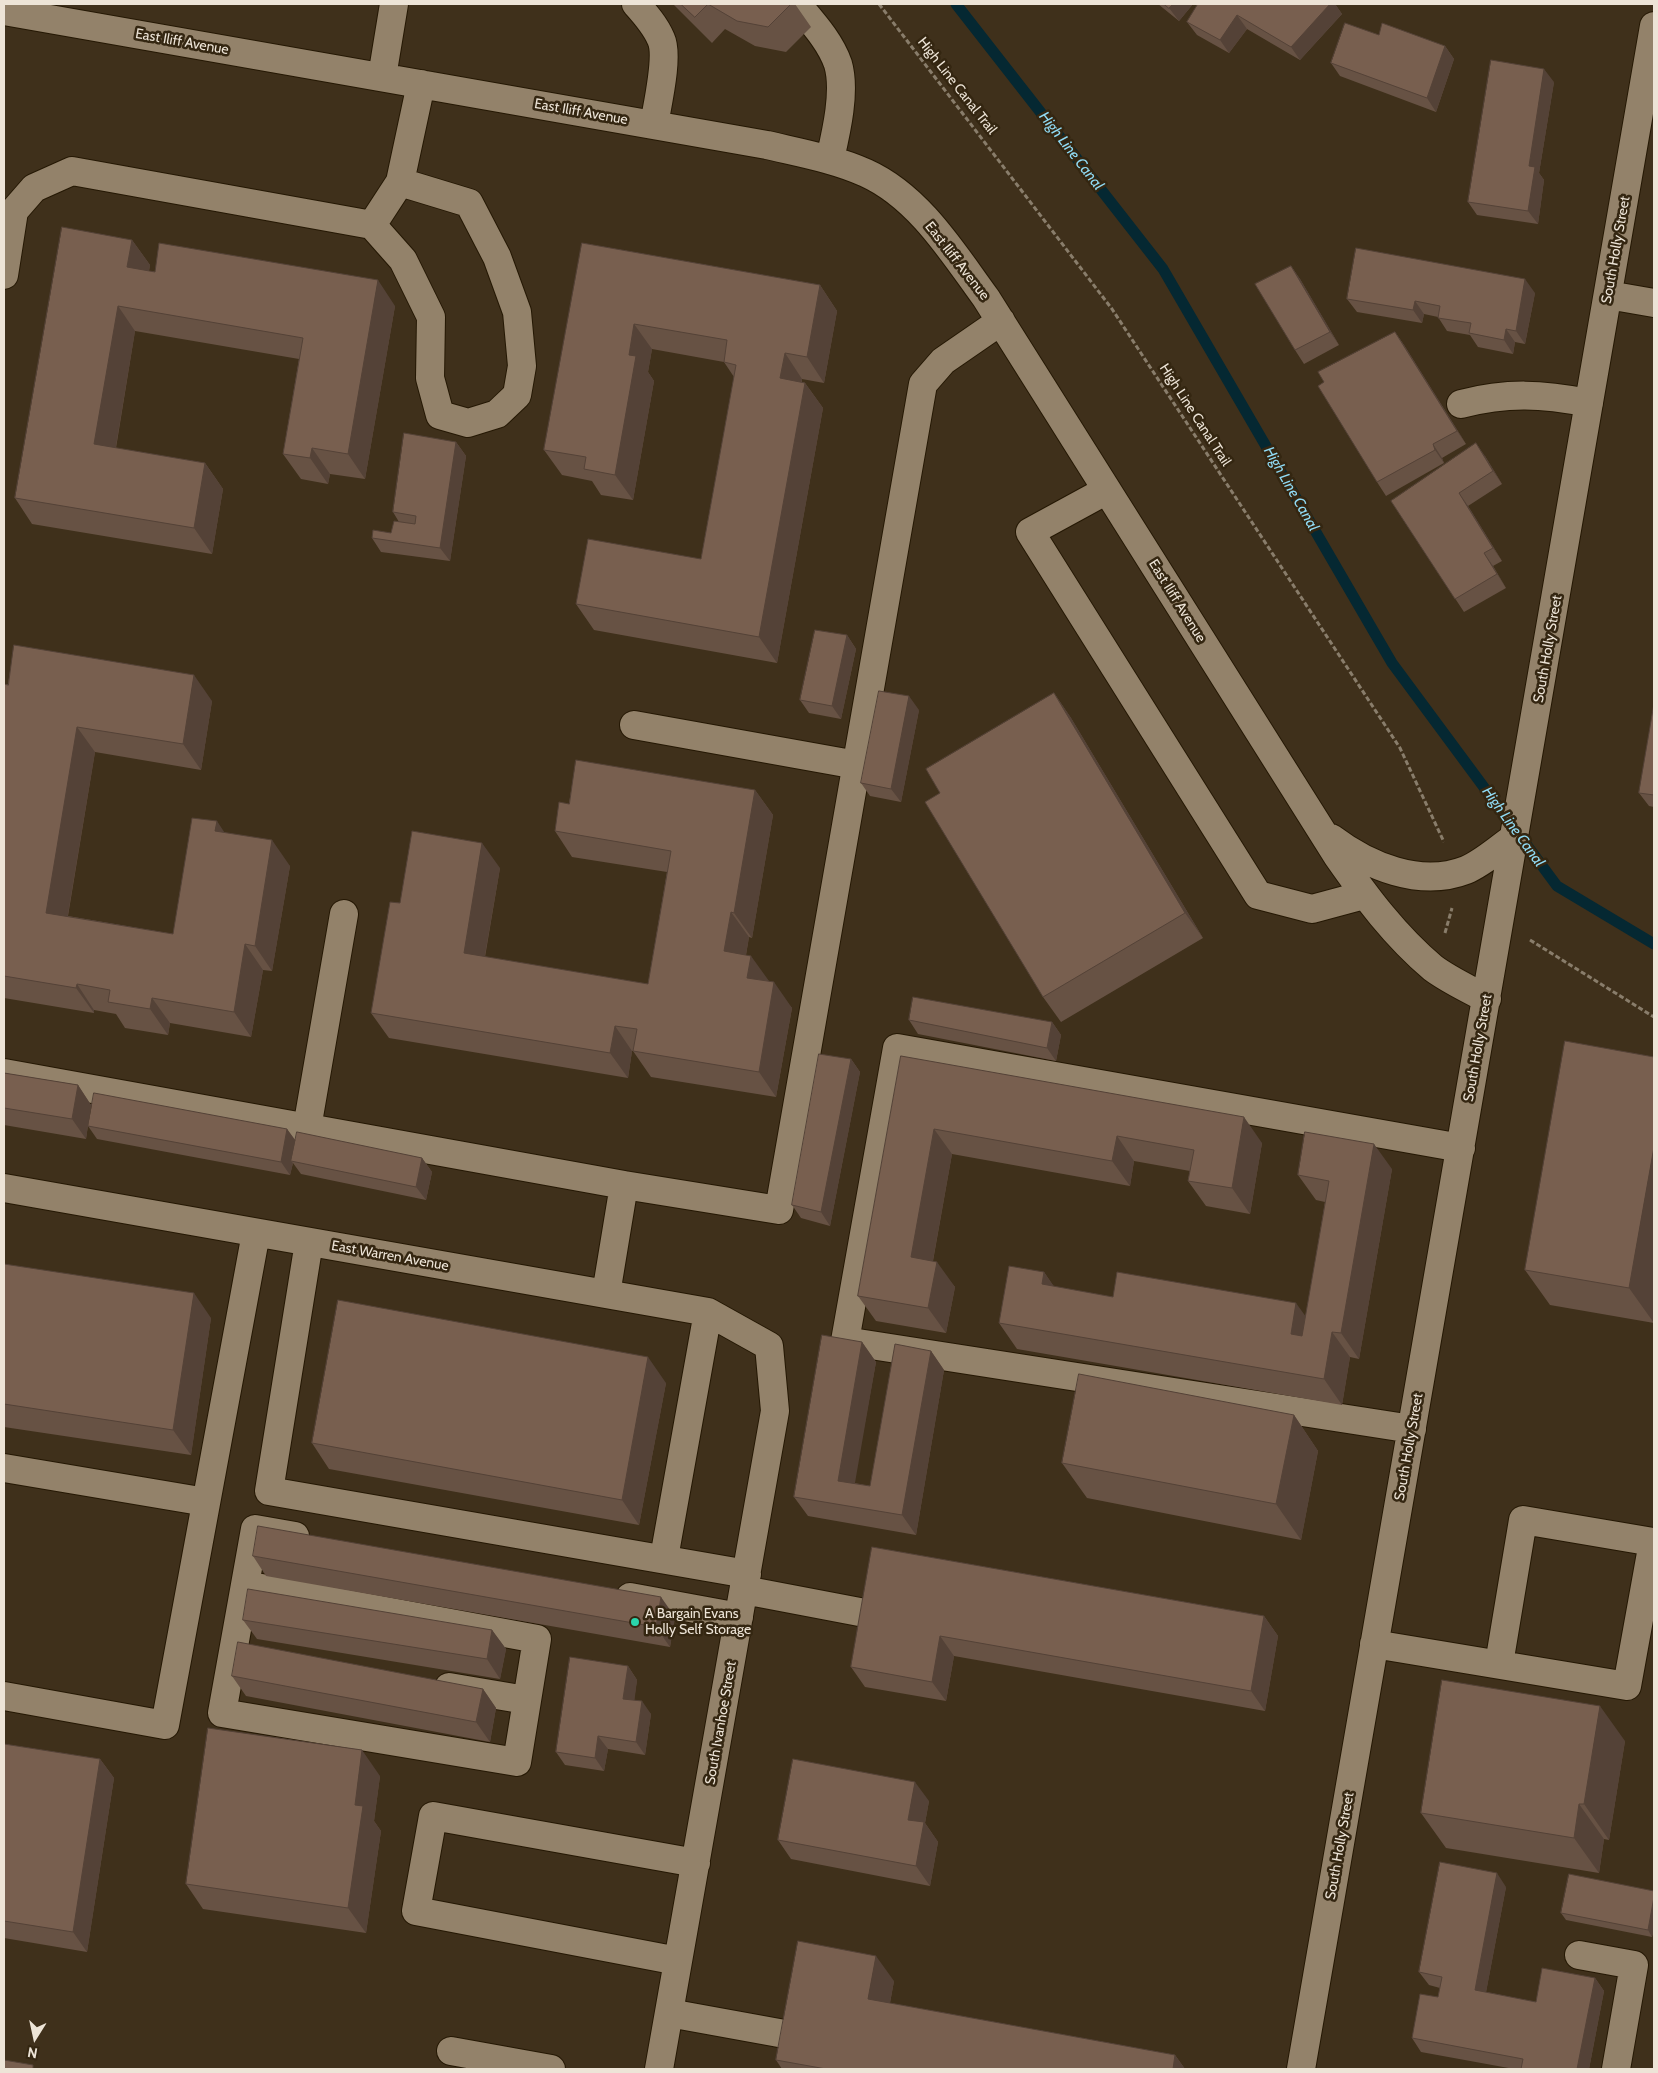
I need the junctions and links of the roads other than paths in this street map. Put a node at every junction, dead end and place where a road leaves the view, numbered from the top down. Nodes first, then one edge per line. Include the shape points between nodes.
1 (394, 4) edge
2 (636, 4) edge
3 (797, 4) edge
4 (4, 11) edge
5 (1654, 26) edge
6 (382, 77) junction
7 (421, 84) junction
8 (654, 125) junction
9 (830, 160) junction
10 (400, 182) junction
11 (372, 225) junction
12 (4, 275) edge
13 (1608, 295) junction
14 (1654, 303) edge
15 (1001, 321) junction
16 (1589, 403) junction
17 (1461, 404) dead end
18 (1107, 490) junction
19 (634, 725) dead end
20 (857, 765) junction
21 (1321, 830) junction
22 (1515, 836) junction
23 (1364, 895) junction
24 (344, 914) dead end
25 (1487, 999) junction
26 (4, 1073) edge
27 (307, 1128) junction
28 (1461, 1148) junction
29 (624, 1185) junction
30 (4, 1188) edge
31 (256, 1233) junction
32 (309, 1242) junction
33 (606, 1294) junction
34 (708, 1312) junction
35 (769, 1346) joint
36 (1412, 1429) junction
37 (4, 1468) edge
38 (206, 1502) junction
39 (322, 1542) edge
40 (664, 1558) junction
41 (745, 1582) junction
42 (245, 1586) junction
43 (604, 1592) edge
44 (870, 1614) edge
45 (739, 1617) junction
46 (1374, 1644) junction
47 (234, 1649) junction
48 (263, 1654) edge
49 (1499, 1664) junction
50 (429, 1683) edge
51 (4, 1696) edge
52 (526, 1700) junction
53 (696, 1863) junction
54 (1579, 1955) dead end
55 (678, 1961) junction
56 (669, 2013) junction
57 (790, 2035) edge
58 (450, 2051) dead end
59 (550, 2069) edge
60 (659, 2069) edge
61 (1301, 2069) edge
62 (1616, 2069) edge

1 - 6 street
2 - 8 street via 662,40 663,69
3 - 9 street via 830,46 838,66 840,108
4 - 6 street, East Iliff Avenue
5 - 13 street, South Holly Street
6 - 7 street, East Iliff Avenue
7 - 8 street, East Iliff Avenue
7 - 10 street
8 - 9 street, East Iliff Avenue
9 - 15 street, East Iliff Avenue via 868,174 919,212
10 - 11 street
10 - 11 street via 469,203 497,257 517,312 522,366 517,395 497,414 468,423 440,415 430,378 431,317 403,260
11 - 12 street via 72,171 34,188 14,211
13 - 14 street
13 - 16 street, South Holly Street
15 - 18 street, East Iliff Avenue
15 - 20 street via 943,360 923,384
16 - 17 street via 1545,395 1515,394
16 - 22 street, South Holly Street
18 - 21 street, East Iliff Avenue
18 - 23 street via 1030,532 1252,886 1258,895 1312,909
19 - 20 street
20 - 29 street via 779,1210
21 - 22 street via 1352,854 1380,867 1431,876 1449,876 1469,869
21 - 23 street, East Iliff Avenue
22 - 25 street, South Holly Street
23 - 25 street, East Iliff Avenue via 1402,939 1435,969
24 - 27 street
25 - 28 street, South Holly Street
26 - 27 street
27 - 29 street
28 - 36 street, South Holly Street
28 - 36 street via 897,1048 845,1341
29 - 33 street
30 - 31 street, East Warren Avenue
31 - 32 street, East Warren Avenue
31 - 38 street
32 - 33 street, East Warren Avenue
32 - 40 street via 269,1491
33 - 34 street, East Warren Avenue
34 - 35 street, East Warren Avenue
34 - 40 street
35 - 41 street, South Ivanhoe Street via 776,1411
36 - 46 street, South Holly Street
37 - 38 street
38 - 51 street via 165,1725
39 - 42 street via 255,1529
40 - 41 street
41 - 44 street
41 - 45 street, South Ivanhoe Street
42 - 47 street
42 - 52 street via 537,1639
43 - 45 street
45 - 53 street, South Ivanhoe Street
46 - 49 street
46 - 61 street, South Holly Street
47 - 48 street
47 - 52 street via 222,1713 517,1762
49 - 49 street via 1628,1686 1653,1542 1523,1520
50 - 52 street
53 - 55 street, South Ivanhoe Street
53 - 55 street via 432,1816 416,1911
54 - 62 street via 1634,1965
55 - 56 street, South Ivanhoe Street
56 - 57 street
56 - 60 street, South Ivanhoe Street
58 - 59 street

